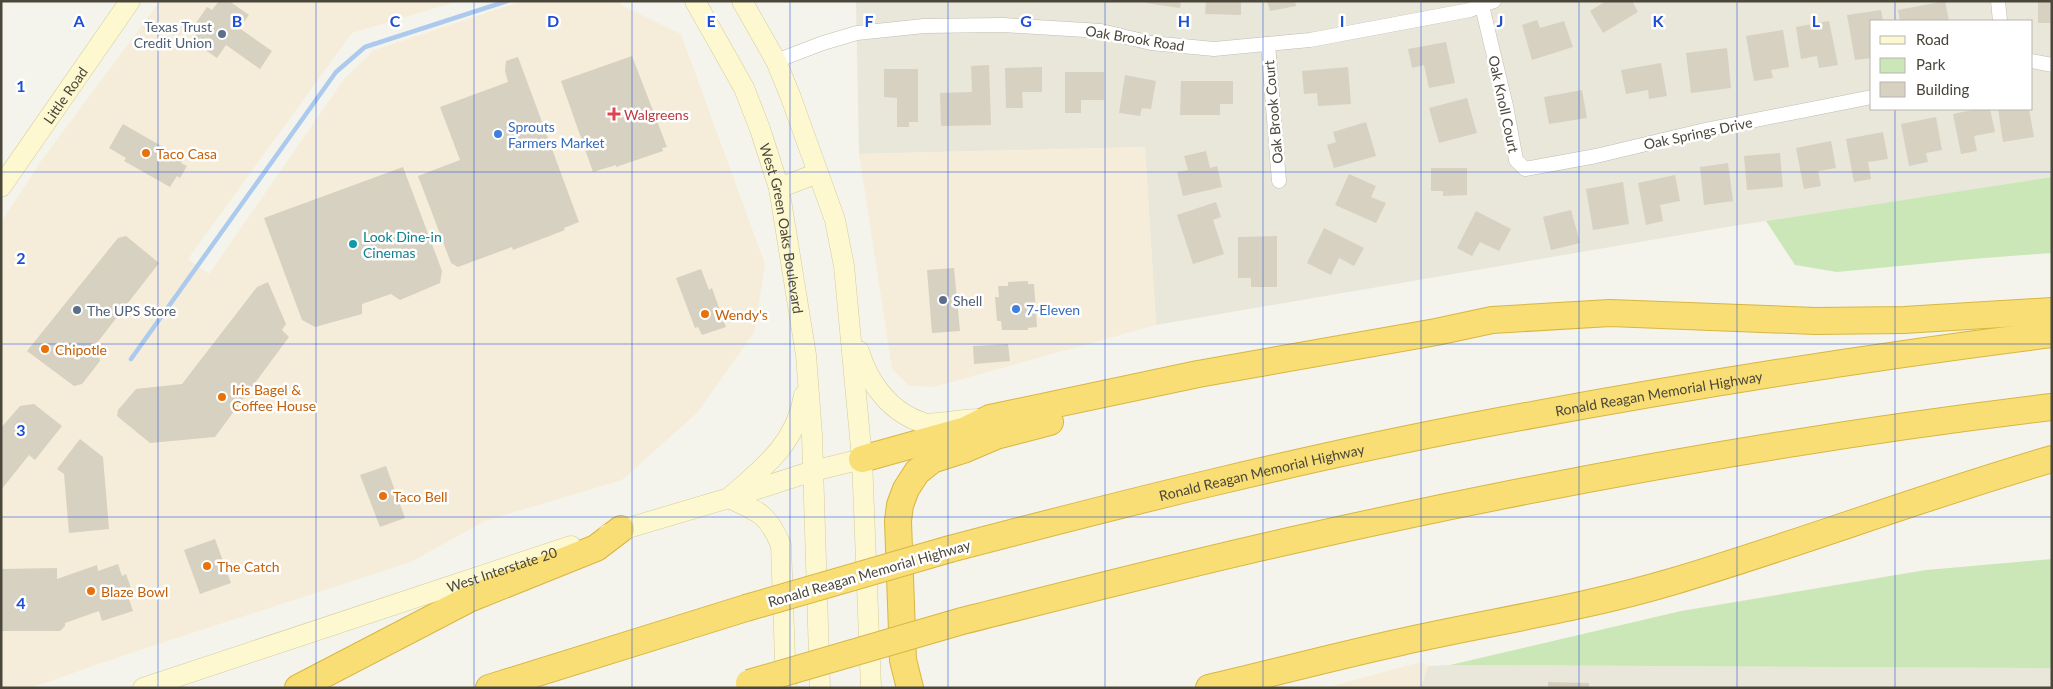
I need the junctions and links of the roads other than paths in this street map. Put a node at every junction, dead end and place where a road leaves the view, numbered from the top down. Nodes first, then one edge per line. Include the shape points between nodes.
1 (130, 1) edge
2 (695, 1) edge
3 (742, 1) edge
4 (1998, 1) edge
5 (1488, 4) edge
6 (2000, 20) edge
7 (1268, 44) junction
8 (776, 61) junction
9 (2033, 61) edge
10 (2052, 65) edge
11 (1870, 97) edge
12 (1525, 169) joint
13 (818, 173) junction
14 (1279, 180) dead end
15 (1, 188) edge
16 (779, 188) junction
17 (2052, 311) edge
18 (851, 322) junction
19 (2052, 334) edge
20 (806, 355) junction
21 (1198, 374) junction
22 (2052, 407) edge
23 (990, 418) junction
24 (862, 459) junction
25 (2052, 459) edge
26 (814, 471) junction
27 (729, 498) junction
28 (622, 529) junction
29 (741, 685) edge
30 (143, 688) edge
31 (298, 688) edge
32 (489, 688) edge
33 (786, 688) edge
34 (820, 688) edge
35 (872, 688) edge
36 (910, 688) edge
37 (1209, 688) edge

1 - 15 main road, Little Road
2 - 16 main road, West Green Oaks Boulevard via 744,88
3 - 8 main road
4 - 6 street
5 - 7 street, Oak Brook Road via 1310,40
5 - 12 street, Oak Knoll Court via 1516,160
7 - 8 street, Oak Brook Road via 1214,49 1152,43 1101,31 1003,25 924,26 857,33
7 - 14 street, Oak Brook Court
8 - 13 main road
9 - 10 street
11 - 12 street, Oak Springs Drive
13 - 16 main road
13 - 18 main road via 835,220
16 - 20 main road, West Green Oaks Boulevard
17 - 21 highway via 1904,320 1815,321 1610,313 1492,320
18 - 23 main road via 864,367 878,392 901,412 925,424
18 - 24 main road
19 - 32 highway, Ronald Reagan Memorial Highway, bridge via 1879,356 1695,386 1475,426 1258,472 950,549
20 - 26 main road, West Green Oaks Boulevard
20 - 27 main road via 801,409 790,438
21 - 23 highway
21 - 36 highway via 1168,390 996,436 932,460 917,472 906,489 898,522 903,660
22 - 29 highway, bridge via 1773,447 1538,488 1298,538 962,621
23 - 24 highway via 966,430
24 - 26 main road, West Interstate 20
24 - 35 main road
25 - 37 highway via 1978,480 1662,585
26 - 27 main road, West Interstate 20
26 - 34 main road, West Green Oaks Boulevard
27 - 28 main road, West Interstate 20
27 - 33 main road via 767,518 781,545
28 - 30 main road, West Interstate 20
28 - 31 highway via 596,548 469,599

